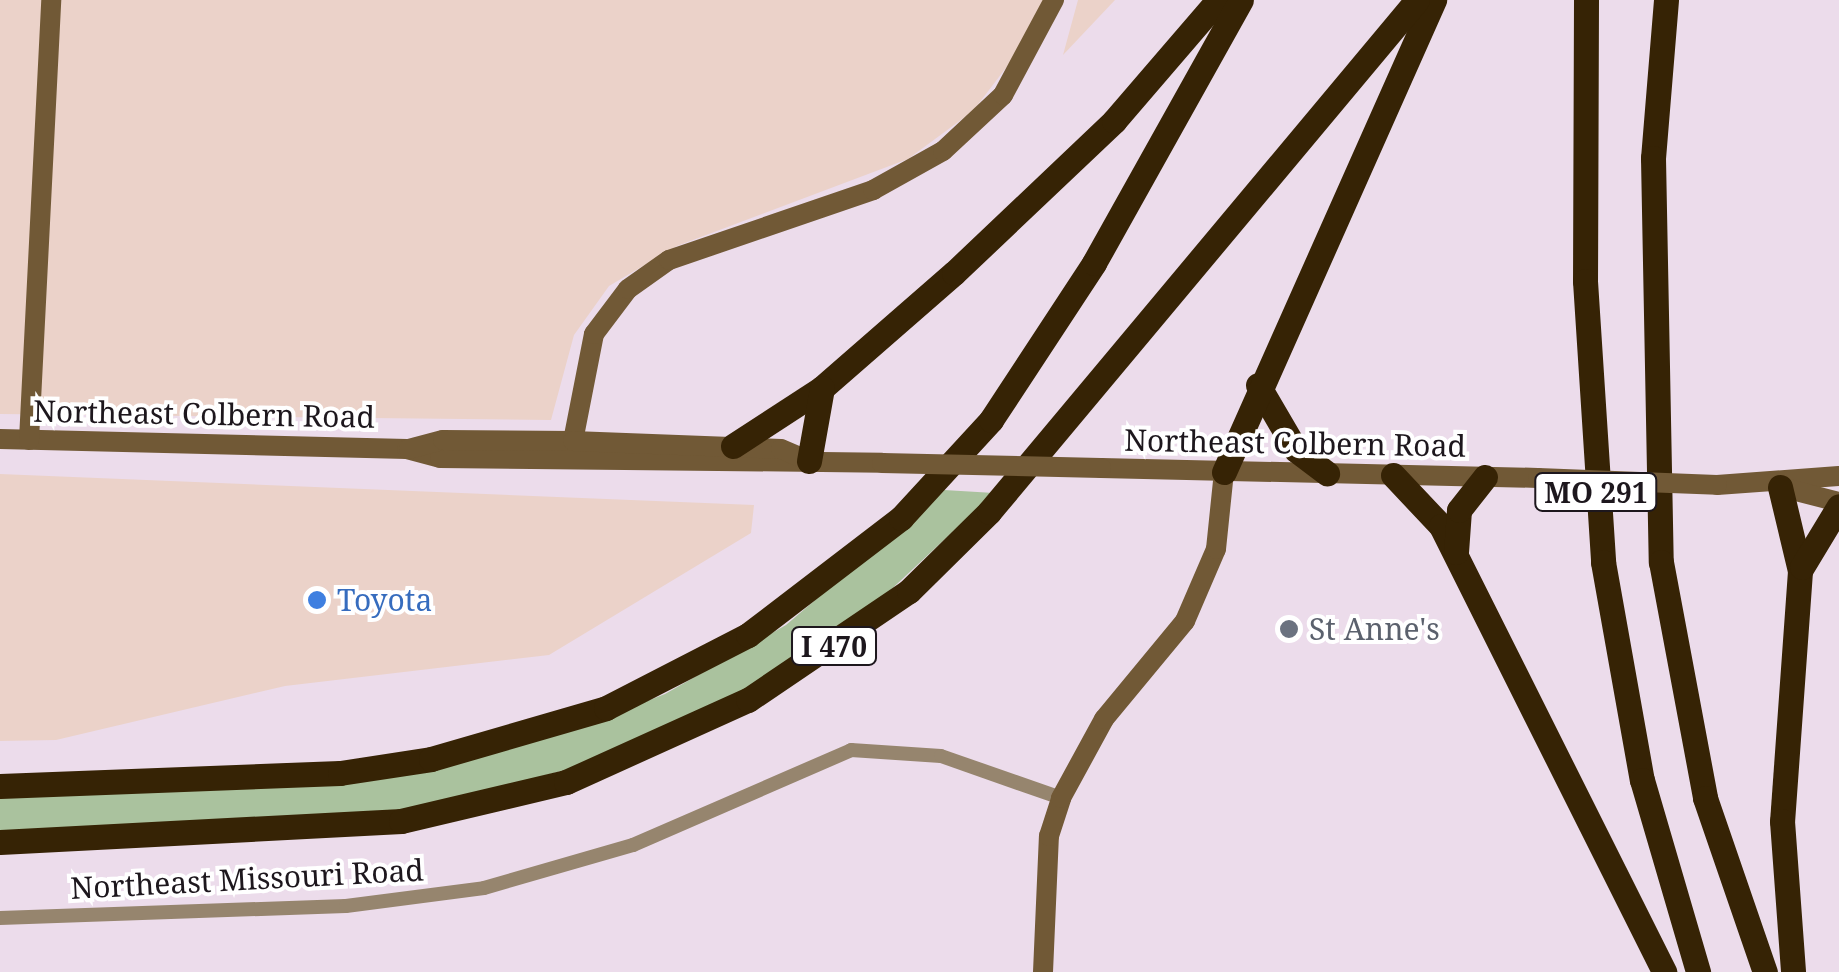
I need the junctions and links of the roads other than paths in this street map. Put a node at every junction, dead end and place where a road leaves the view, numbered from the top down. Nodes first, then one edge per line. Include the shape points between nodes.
1 (51, 0) edge
2 (1054, 0) edge
3 (1218, 0) edge
4 (1241, 0) edge
5 (1418, 0) edge
6 (1434, 0) edge
7 (1586, 0) edge
8 (1666, 0) edge
9 (1258, 385) junction
10 (822, 388) junction
11 (0, 438) edge
12 (29, 440) junction
13 (573, 440) junction
14 (733, 446) junction
15 (407, 449) junction
16 (809, 460) junction
17 (1224, 472) junction
18 (1328, 472) junction
19 (1393, 475) junction
20 (1839, 476) edge
21 (1485, 477) junction
22 (1780, 487) junction
23 (1839, 504) edge
24 (1456, 557) junction
25 (1800, 571) junction
26 (0, 786) edge
27 (1061, 798) junction
28 (0, 842) edge
29 (0, 918) edge
30 (1043, 972) edge
31 (1664, 972) edge
32 (1698, 972) edge
33 (1765, 972) edge
34 (1793, 972) edge

1 - 12 main road
2 - 13 main road via 1003,95 944,150 872,190 669,260 628,289 594,334
3 - 10 highway via 1114,121
4 - 26 highway, I 470 via 1094,263 991,420 901,518 748,636 606,708 431,759 340,773
5 - 28 highway, I 470 via 989,512 909,591 748,700 566,782 401,820
6 - 9 highway
7 - 32 highway, MO 291 via 1585,280 1603,562 1642,780
8 - 33 highway, MO 291 via 1652,255 1661,562 1705,798
9 - 17 highway
9 - 18 highway via 1296,450
10 - 14 highway
10 - 16 highway
11 - 12 main road, Northeast Colbern Road
12 - 15 main road, Northeast Colbern Road
13 - 14 main road, Northeast Colbern Road
13 - 15 main road, Northeast Colbern Road via 443,440
14 - 16 main road, Northeast Colbern Road
15 - 16 main road, Northeast Colbern Road via 440,458
16 - 17 main road, Northeast Colbern Road, bridge
17 - 18 main road, Northeast Colbern Road
17 - 27 main road via 1216,549 1185,622 1104,719
18 - 19 main road, Northeast Colbern Road
19 - 21 main road, Northeast Colbern Road
19 - 24 highway
20 - 22 main road, Northeast Colbern Road
21 - 22 main road, Northeast Colbern Road, bridge
21 - 24 highway via 1459,510
22 - 23 main road, Northeast Colbern Road
22 - 25 highway
23 - 25 highway
24 - 31 highway
25 - 34 highway via 1782,821
27 - 29 street, Northeast Missouri Road via 942,756 850,750 633,845 484,888 346,906
27 - 30 main road via 1049,836

